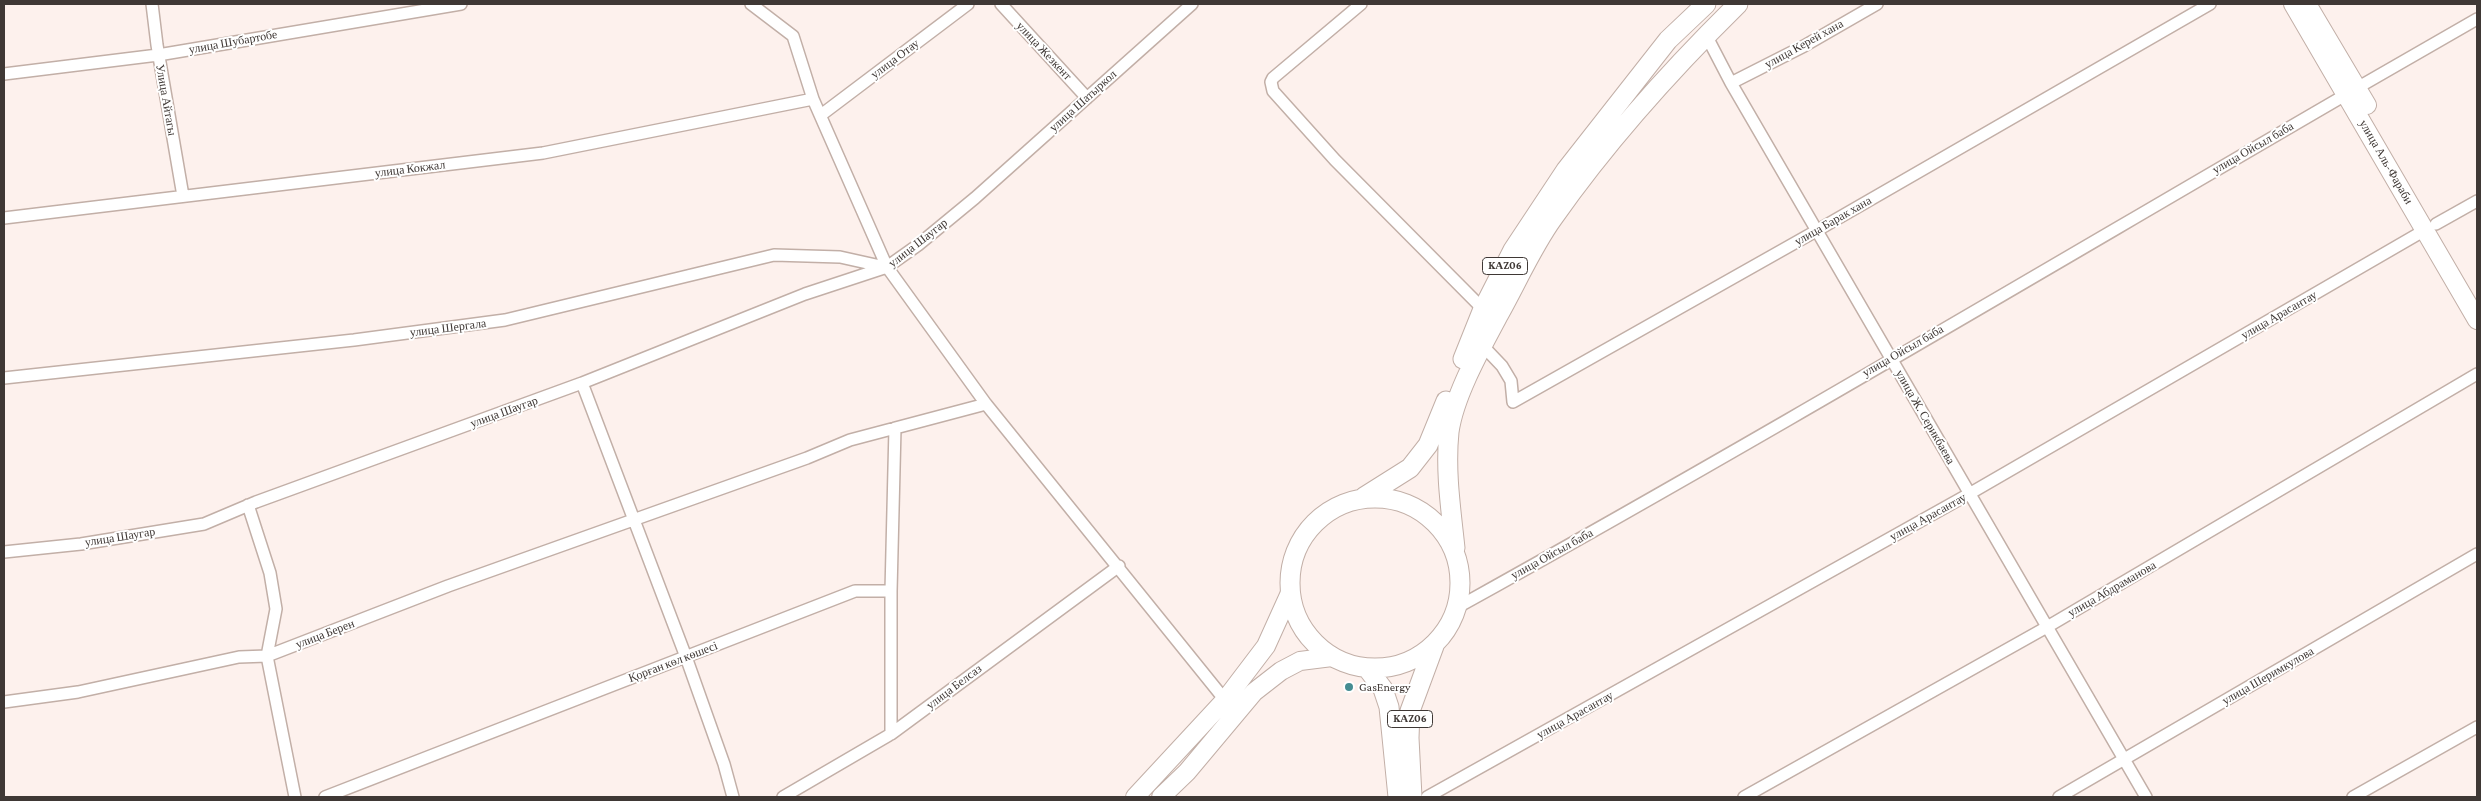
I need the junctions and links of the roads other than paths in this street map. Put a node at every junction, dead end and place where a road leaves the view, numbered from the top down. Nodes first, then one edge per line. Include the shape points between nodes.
1 (152, 4) edge
2 (461, 4) edge
3 (751, 4) edge
4 (968, 4) edge
5 (1000, 4) edge
6 (1192, 4) edge
7 (1360, 4) edge
8 (1706, 4) edge
9 (1738, 4) edge
10 (1877, 4) edge
11 (2210, 4) edge
12 (2292, 4) edge
13 (2307, 4) edge
14 (2477, 19) edge
15 (1706, 35) junction
16 (158, 55) junction
17 (4, 74) edge
18 (1731, 84) junction
19 (2352, 91) junction
20 (1087, 98) junction
21 (813, 99) junction
22 (821, 115) junction
23 (183, 196) junction
24 (975, 198) joint
25 (2477, 201) edge
26 (4, 218) edge
27 (2431, 227) junction
28 (1816, 231) junction
29 (887, 267) junction
30 (2477, 296) edge
31 (1482, 309) junction
32 (2477, 320) edge
33 (1482, 345) junction
34 (1891, 358) junction
35 (2477, 374) edge
36 (4, 378) edge
37 (582, 383) junction
38 (986, 404) junction
39 (895, 428) junction
40 (1969, 494) junction
41 (1364, 497) junction
42 (248, 505) junction
43 (635, 520) junction
44 (1455, 548) junction
45 (4, 552) edge
46 (2477, 554) edge
47 (1118, 566) junction
48 (891, 591) junction
49 (1290, 593) junction
50 (1458, 607) junction
51 (2047, 627) junction
52 (1434, 646) junction
53 (267, 656) junction
54 (686, 657) junction
55 (1332, 657) junction
56 (1367, 668) junction
57 (1225, 700) junction
58 (4, 702) edge
59 (2477, 727) edge
60 (891, 734) junction
61 (2124, 760) junction
62 (295, 797) edge
63 (325, 797) edge
64 (733, 797) edge
65 (783, 797) edge
66 (1135, 797) edge
67 (1161, 797) edge
68 (1398, 797) edge
69 (1412, 797) edge
70 (1427, 797) edge
71 (1744, 797) edge
72 (2059, 797) edge
73 (2146, 797) edge
74 (2353, 797) edge

1 - 16 street, Улица Айтагы
2 - 16 street, улица Шубартобе
3 - 21 street via 793,36
4 - 22 street, улица Отау
5 - 20 street, улица Жезкент
6 - 20 street, улица Шатыркол
7 - 31 street via 1273,78 1273,91 1335,160
8 - 31 highway, KАZ06 via 1668,40 1566,170 1513,250
9 - 15 highway, KАZ06
10 - 18 street, улица Керей хана
11 - 28 street, улица Барак хана
12 - 19 main road, улица Аль-Фараби
13 - 19 main road, улица Аль-Фараби
14 - 19 street, улица Ойсыл баба
15 - 18 street, улица Ж. Серикбаева
15 - 33 highway, KАZ06 via 1615,137 1552,220
16 - 17 street, улица Шубартобе
16 - 23 street, Улица Айтагы
18 - 28 street, улица Ж. Серикбаева
19 - 27 main road, улица Аль-Фараби
19 - 34 street, улица Ойсыл баба
20 - 24 street, улица Шатыркол
21 - 22 street
21 - 23 street, улица Кокжал via 543,153
22 - 29 street
23 - 26 street, улица Кокжал
24 - 29 street, улица Шаугар
25 - 27 street, улица Арасантау
27 - 30 main road, улица Аль-Фараби
27 - 32 main road, улица Аль-Фараби
27 - 40 street, улица Арасантау
28 - 33 street, улица Барак хана via 1513,402 1511,381
28 - 34 street, улица Ж. Серикбаева
29 - 36 street, улица Шергала via 840,257 774,255 506,320
29 - 37 street, улица Шаугар via 805,294
29 - 38 street
31 - 41 highway, KАZ06 via 1428,444 1410,468
33 - 44 highway, KАZ06 via 1449,431 1448,490
34 - 40 street, улица Ж. Серикбаева
34 - 50 street, улица Ойсыл баба via 1677,485
35 - 51 street, улица Абдраманова
37 - 42 street, улица Шаугар
37 - 43 street
38 - 39 street, улица Берен
38 - 47 street
39 - 43 street, улица Берен via 850,440
39 - 48 street
40 - 51 street, улица Ж. Серикбаева
40 - 70 street, улица Арасантау
41 - 44 highway, KАZ06 via 1392,498 1418,508 1440,525
41 - 49 highway, KАZ06 via 1338,505 1316,520 1305,534 1291,566
42 - 45 street, улица Шаугар via 204,524 81,544
42 - 53 street via 270,573 276,609
43 - 53 street, улица Берен via 448,586
43 - 54 street
44 - 50 highway, KАZ06 via 1461,577
46 - 61 street, улица Шеримкулова
47 - 57 street
47 - 60 street, улица Белсаз
48 - 54 street, Қорған көл көшесі via 855,591
48 - 60 street
49 - 55 highway, KАZ06 via 1297,618 1312,640
49 - 57 main road via 1266,646
50 - 52 highway, KАZ06
51 - 61 street, улица Ж. Серикбаева
51 - 71 street, улица Абдраманова
52 - 56 highway, KАZ06 via 1399,664
52 - 69 highway, KАZ06 via 1410,711 1408,738
53 - 58 street, улица Берен via 239,657 78,692
53 - 62 street
54 - 63 street, Қорған көл көшесі
54 - 64 street
55 - 56 highway, KАZ06
55 - 67 main road via 1300,661 1281,670 1254,692 1187,772
56 - 68 highway, KАZ06 via 1382,689 1388,707
57 - 66 main road
59 - 74 street
60 - 65 street, улица Белсаз
61 - 72 street, улица Шеримкулова
61 - 73 street, улица Ж. Серикбаева

